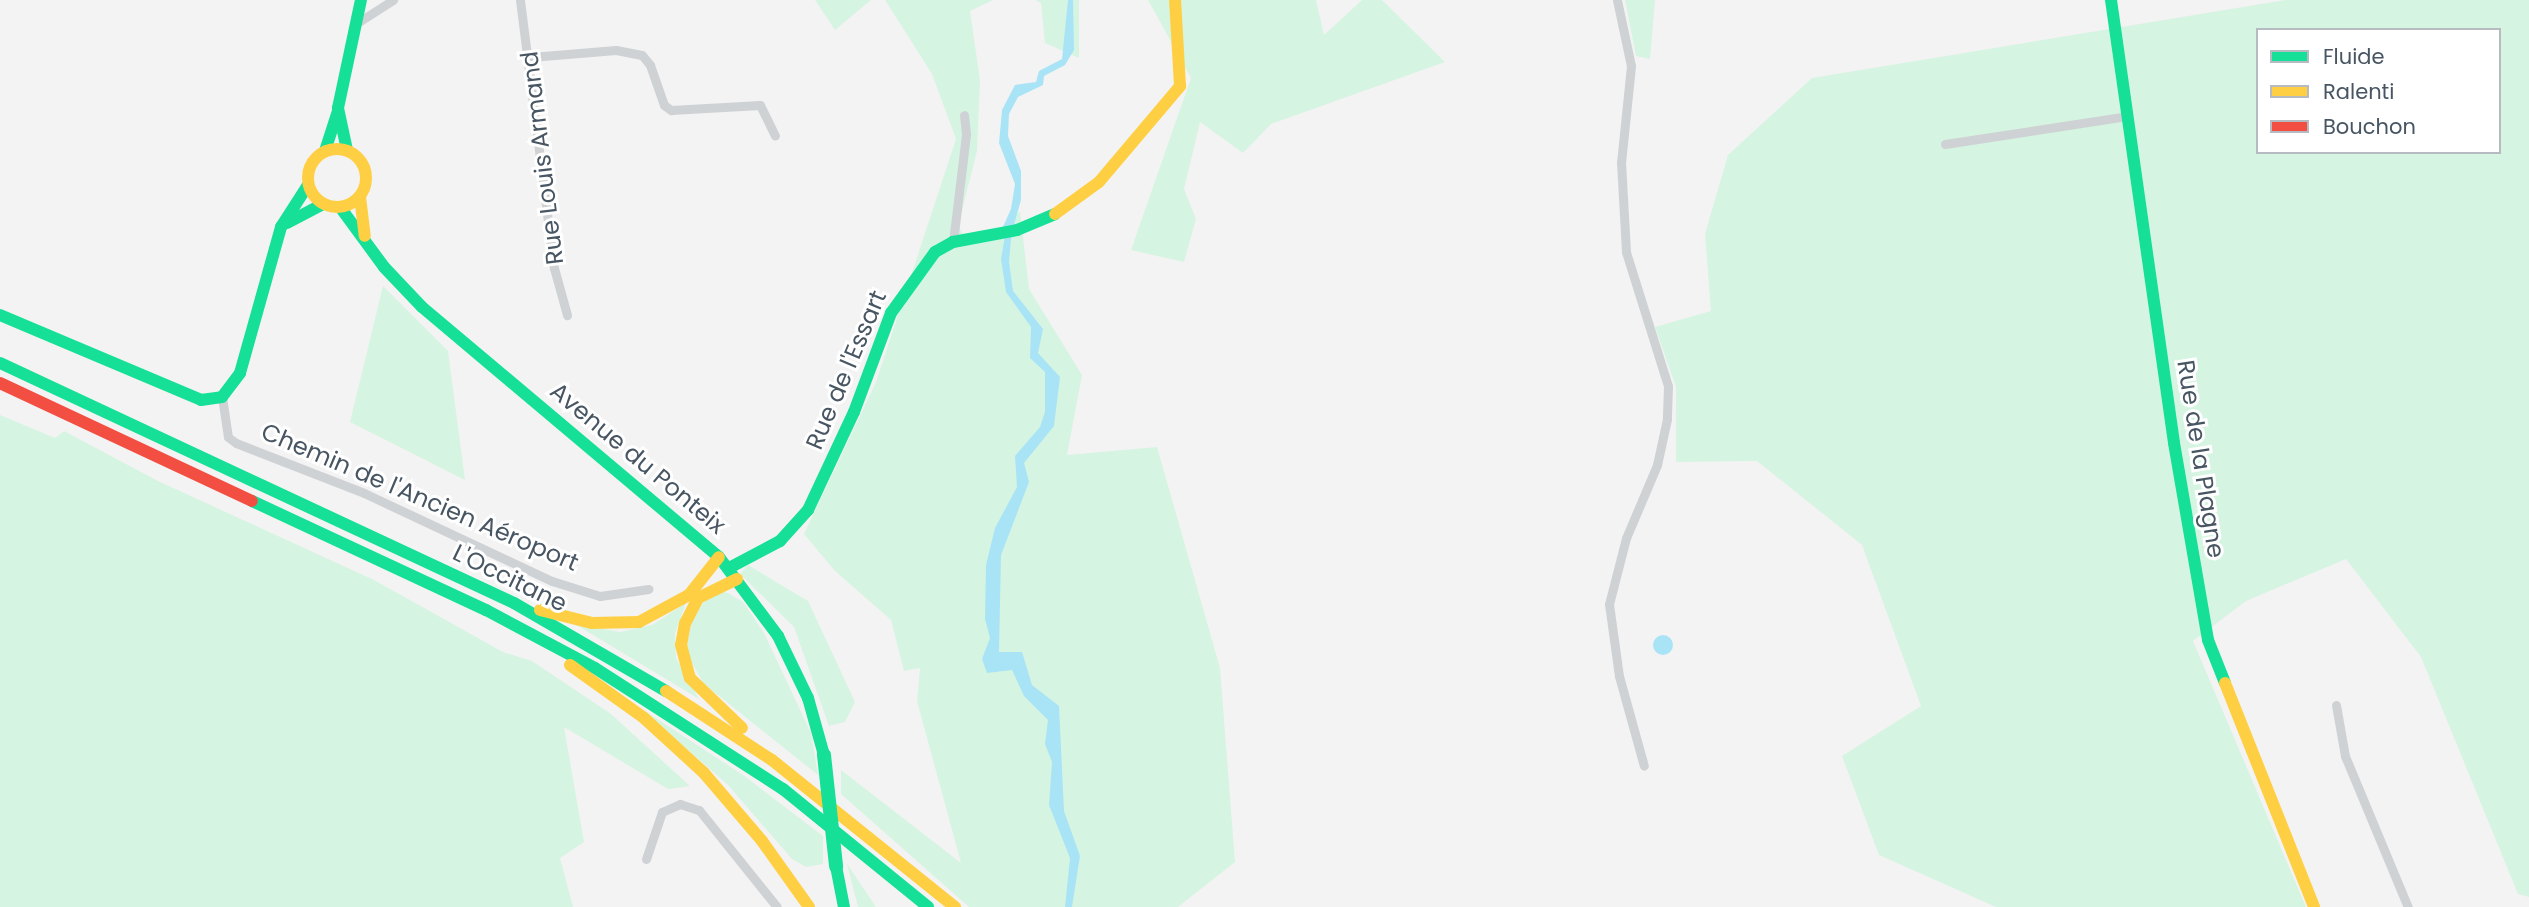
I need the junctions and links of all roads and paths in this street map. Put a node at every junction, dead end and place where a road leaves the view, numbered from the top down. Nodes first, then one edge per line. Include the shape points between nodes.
1 (361, 0) edge
2 (520, 0) edge
3 (1175, 0) edge
4 (1618, 0) edge
5 (2111, 0) edge
6 (387, 1) edge
7 (355, 24) junction
8 (531, 57) junction
9 (338, 108) junction
10 (964, 115) dead end
11 (2127, 116) junction
12 (775, 135) dead end
13 (1945, 144) dead end
14 (347, 150) junction
15 (325, 151) junction
16 (308, 185) junction
17 (360, 197) junction
18 (323, 204) junction
19 (340, 208) junction
20 (282, 228) junction
21 (365, 237) junction
22 (953, 242) junction
23 (0, 315) edge
24 (567, 315) dead end
25 (0, 363) edge
26 (0, 383) edge
27 (222, 397) junction
28 (728, 568) junction
29 (648, 589) dead end
30 (514, 603) junction
31 (548, 644) junction
32 (2336, 705) dead end
33 (772, 760) junction
34 (1644, 766) dead end
35 (646, 859) dead end
36 (841, 895) edge
37 (777, 907) edge
38 (809, 907) edge
39 (928, 907) edge
40 (955, 907) edge
41 (2314, 907) edge
42 (2407, 907) edge

1 - 7 main road
2 - 8 street, Rue Louis Armand
3 - 22 main road, Rue de l'Essart via 1180,86 1099,182 1049,218 1017,230
4 - 34 street via 1631,66 1621,162 1626,252 1668,386 1667,419 1657,466 1626,538 1609,604 1619,676
5 - 11 main road, Rue de la Plagne
6 - 7 street
7 - 9 main road
8 - 12 street via 616,50 642,55 664,105 671,110 760,105
8 - 24 street, Rue Louis Armand via 554,268
9 - 14 main road
9 - 15 main road
10 - 22 street via 967,134
11 - 13 street
11 - 41 main road, Rue de la Plagne via 2208,640
14 - 15 main road
14 - 17 main road via 366,170
15 - 16 main road via 311,165
16 - 18 main road
16 - 20 main road
17 - 19 main road
17 - 21 main road, Avenue du Ponteix
18 - 19 main road
18 - 20 main road via 309,208
19 - 21 main road, Avenue du Ponteix
20 - 27 main road via 240,373
21 - 28 main road, Avenue du Ponteix via 384,267 422,307
22 - 28 main road, Rue de l'Essart via 935,252 915,274 891,313 854,412 808,510 780,541
23 - 27 main road via 201,400
25 - 30 main road, L'Occitane
26 - 31 main road, L'Occitane via 486,610
27 - 29 street, Chemin de l'Ancien Aéroport via 228,437 236,443 364,493 552,580 600,596
28 - 30 main road via 658,615 639,622 593,624
28 - 33 main road, Rue de l'Essart via 694,604 682,635 682,656 699,689 759,742
28 - 36 main road, Avenue du Ponteix, bridge via 796,669 816,718
30 - 33 main road, L'Occitane via 621,661
31 - 38 main road via 560,659 612,693 704,773 762,841
31 - 39 main road, L'Occitane via 643,696 737,757 845,837
32 - 42 street via 2345,757
33 - 40 main road, L'Occitane via 880,842
35 - 37 street via 662,812 680,804 699,810

